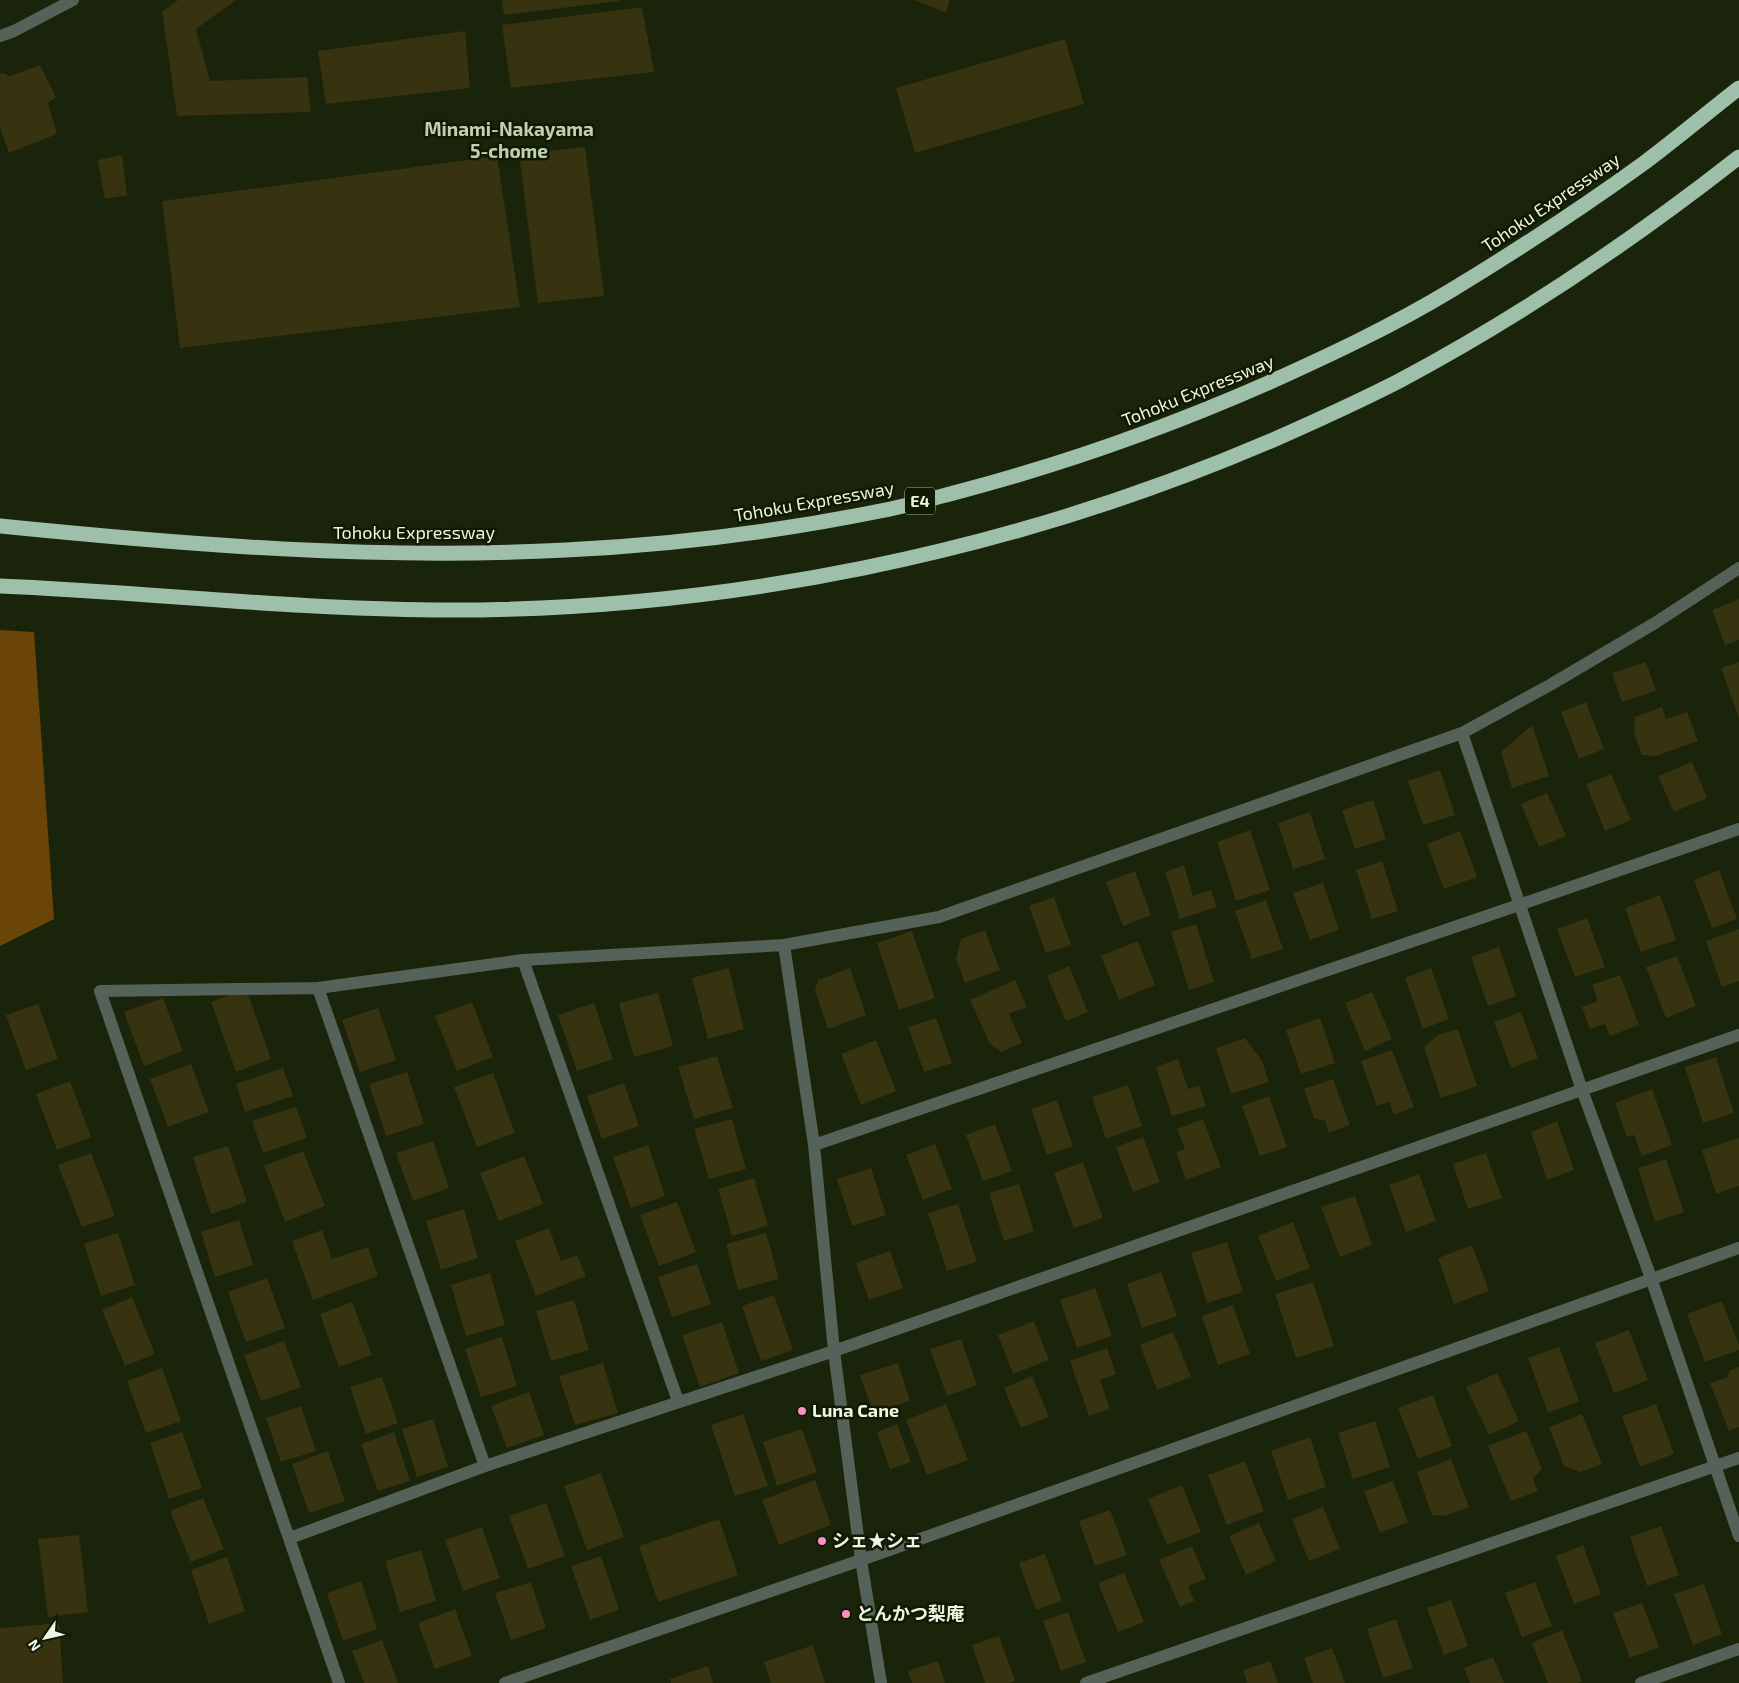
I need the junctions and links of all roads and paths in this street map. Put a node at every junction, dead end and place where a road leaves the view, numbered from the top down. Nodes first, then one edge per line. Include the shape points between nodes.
1 (73, 0) edge
2 (0, 36) edge
3 (1739, 88) edge
4 (1739, 157) edge
5 (0, 526) edge
6 (1739, 568) edge
7 (0, 586) edge
8 (1462, 733) junction
9 (1739, 828) edge
10 (1520, 905) junction
11 (784, 944) junction
12 (523, 960) junction
13 (318, 988) junction
14 (1739, 1035) edge
15 (1582, 1090) junction
16 (814, 1144) junction
17 (1739, 1248) edge
18 (1651, 1278) junction
19 (834, 1351) junction
20 (678, 1401) junction
21 (1739, 1458) edge
22 (485, 1466) junction
23 (1716, 1466) junction
24 (1739, 1536) edge
25 (290, 1538) junction
26 (861, 1560) junction
27 (1739, 1649) edge
28 (339, 1683) edge
29 (505, 1683) edge
30 (881, 1683) edge
31 (1086, 1683) edge
32 (1641, 1683) edge

1 - 2 street
3 - 5 highway, Tohoku Expressway / E4 via 1645,162 1538,236 1448,293 1374,334 1210,408 1108,448 882,511 682,541 566,550 454,553 301,550 140,540
4 - 7 highway via 1574,278 1397,382 1234,456 1131,496 1024,529 910,557 784,582 683,596 564,606 437,610 316,607
6 - 8 street via 1655,623
8 - 10 street
8 - 11 street via 940,917
9 - 10 street
10 - 15 street
10 - 16 street
11 - 12 street
11 - 16 street
12 - 13 street
12 - 20 street
13 - 22 street
13 - 25 street via 100,991
14 - 15 street
15 - 18 street
15 - 19 street
16 - 19 street
17 - 18 street
18 - 23 street
18 - 26 street
19 - 20 street
19 - 26 street
20 - 22 street
21 - 23 street
22 - 25 street
23 - 24 street
23 - 31 street
25 - 28 street
26 - 29 street
26 - 30 street
27 - 32 street

